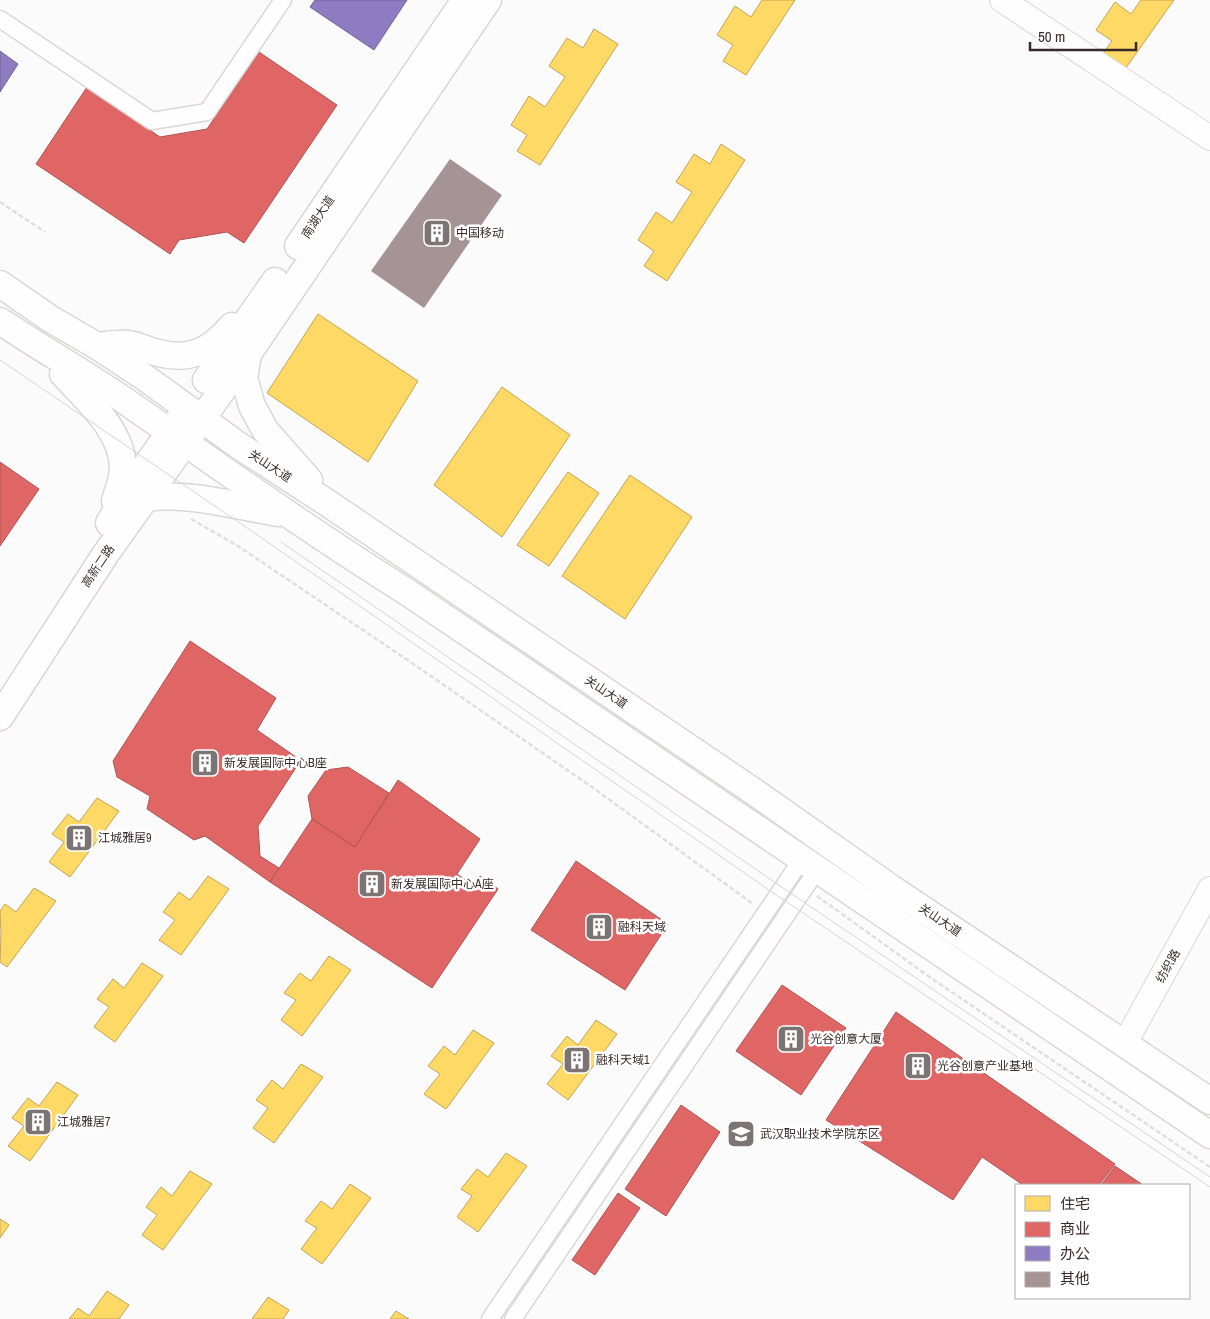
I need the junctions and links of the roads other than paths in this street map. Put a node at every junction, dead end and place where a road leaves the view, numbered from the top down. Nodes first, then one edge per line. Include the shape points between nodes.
1 (283, 0) edge
2 (465, 0) edge
3 (488, 0) edge
4 (1002, 0) edge
5 (0, 19) edge
6 (1210, 138) edge
7 (295, 251) junction
8 (0, 284) edge
9 (0, 321) edge
10 (97, 346) junction
11 (39, 347) junction
12 (248, 354) junction
13 (194, 413) junction
14 (177, 438) junction
15 (146, 498) junction
16 (329, 504) junction
17 (288, 515) junction
18 (106, 527) junction
19 (0, 691) edge
20 (0, 717) edge
21 (808, 872) junction
22 (1210, 889) edge
23 (1125, 1043) junction
24 (1210, 1101) edge
25 (1210, 1135) edge
26 (490, 1319) edge
27 (513, 1319) edge

1 - 5 street via 207,112 152,122
2 - 7 main road, 南湖大道
3 - 12 main road, 南湖大道
4 - 6 street
7 - 10 main road via 224,335 200,352 183,356 157,353 129,344
7 - 13 main road, 南湖大道
8 - 10 main road, 关山大道
9 - 11 main road
10 - 13 main road, 关山大道
11 - 14 main road
11 - 18 main road via 100,412 120,447 122,480
12 - 13 main road, 南湖大道
12 - 16 main road via 244,378 252,406 265,430
13 - 14 main road, 南湖大道
13 - 16 main road, 关山大道
14 - 15 main road, 高新二路
14 - 17 main road
14 - 18 main road, 高新二路 via 131,487
15 - 17 main road via 189,498
15 - 20 main road, 高新二路
16 - 23 main road, 关山大道 via 891,888
17 - 21 main road via 407,592
18 - 19 main road, 高新二路
21 - 25 main road
21 - 26 street
21 - 27 street
22 - 23 street, 纺织路
23 - 24 main road, 关山大道

